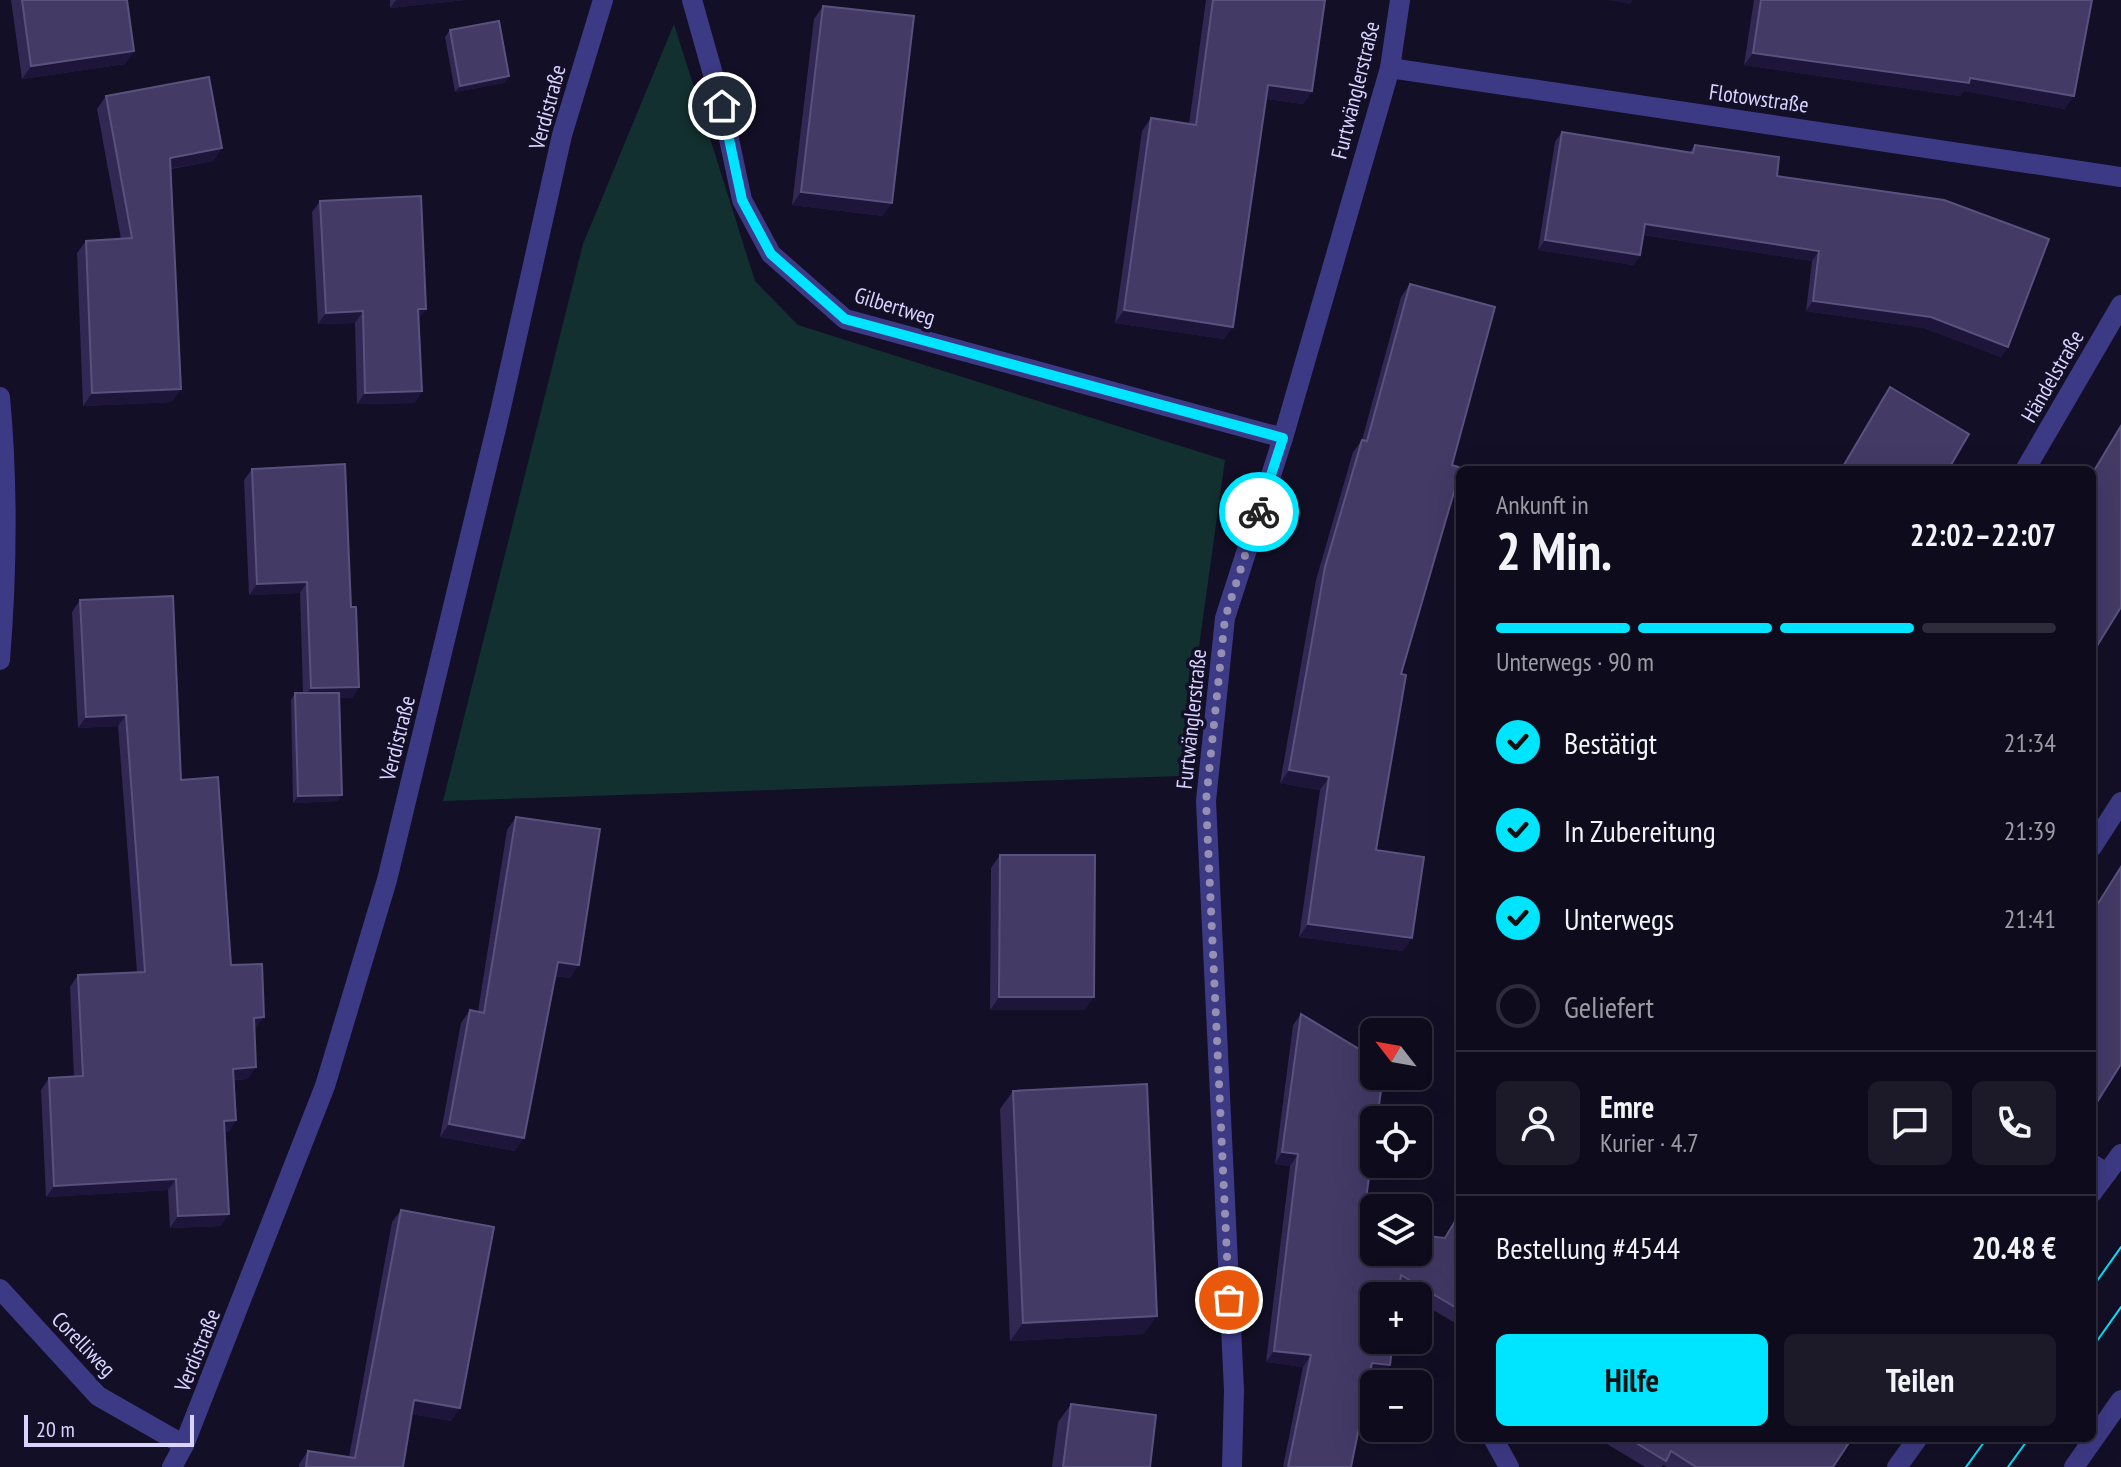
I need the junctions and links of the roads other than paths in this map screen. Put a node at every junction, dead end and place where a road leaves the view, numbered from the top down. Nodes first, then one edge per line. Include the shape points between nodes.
1 (603, 0) edge
2 (692, 0) edge
3 (1400, 0) edge
4 (1390, 68) junction
5 (2121, 177) edge
6 (2121, 305) edge
7 (0, 397) edge
8 (1283, 438) junction
9 (2027, 466) edge
10 (0, 660) edge
11 (2121, 802) edge
12 (2096, 841) edge
13 (2121, 1154) edge
14 (2099, 1169) edge
15 (0, 1289) edge
16 (2121, 1400) edge
17 (2096, 1436) edge
18 (1495, 1442) edge
19 (1915, 1442) edge
20 (2092, 1442) edge
21 (184, 1445) junction
22 (172, 1467) edge
23 (1232, 1467) edge
24 (1509, 1467) edge
25 (1897, 1467) edge
26 (2074, 1467) edge

1 - 21 street, Verdistraße via 562,135 387,880 325,1086
2 - 8 street, Gilbertweg via 742,200 771,254 845,319
3 - 4 street, Furtwänglerstraße
4 - 5 street, Flotowstraße
4 - 8 street, Furtwänglerstraße
6 - 9 street, Händelstraße
7 - 10 street via 6,587
8 - 23 street, Furtwänglerstraße via 1225,618 1206,801 1234,1390
11 - 12 street
13 - 14 street
15 - 21 street, Corelliweg via 98,1396
16 - 17 street
18 - 24 street
19 - 25 street
20 - 26 street
21 - 22 street, Verdistraße

